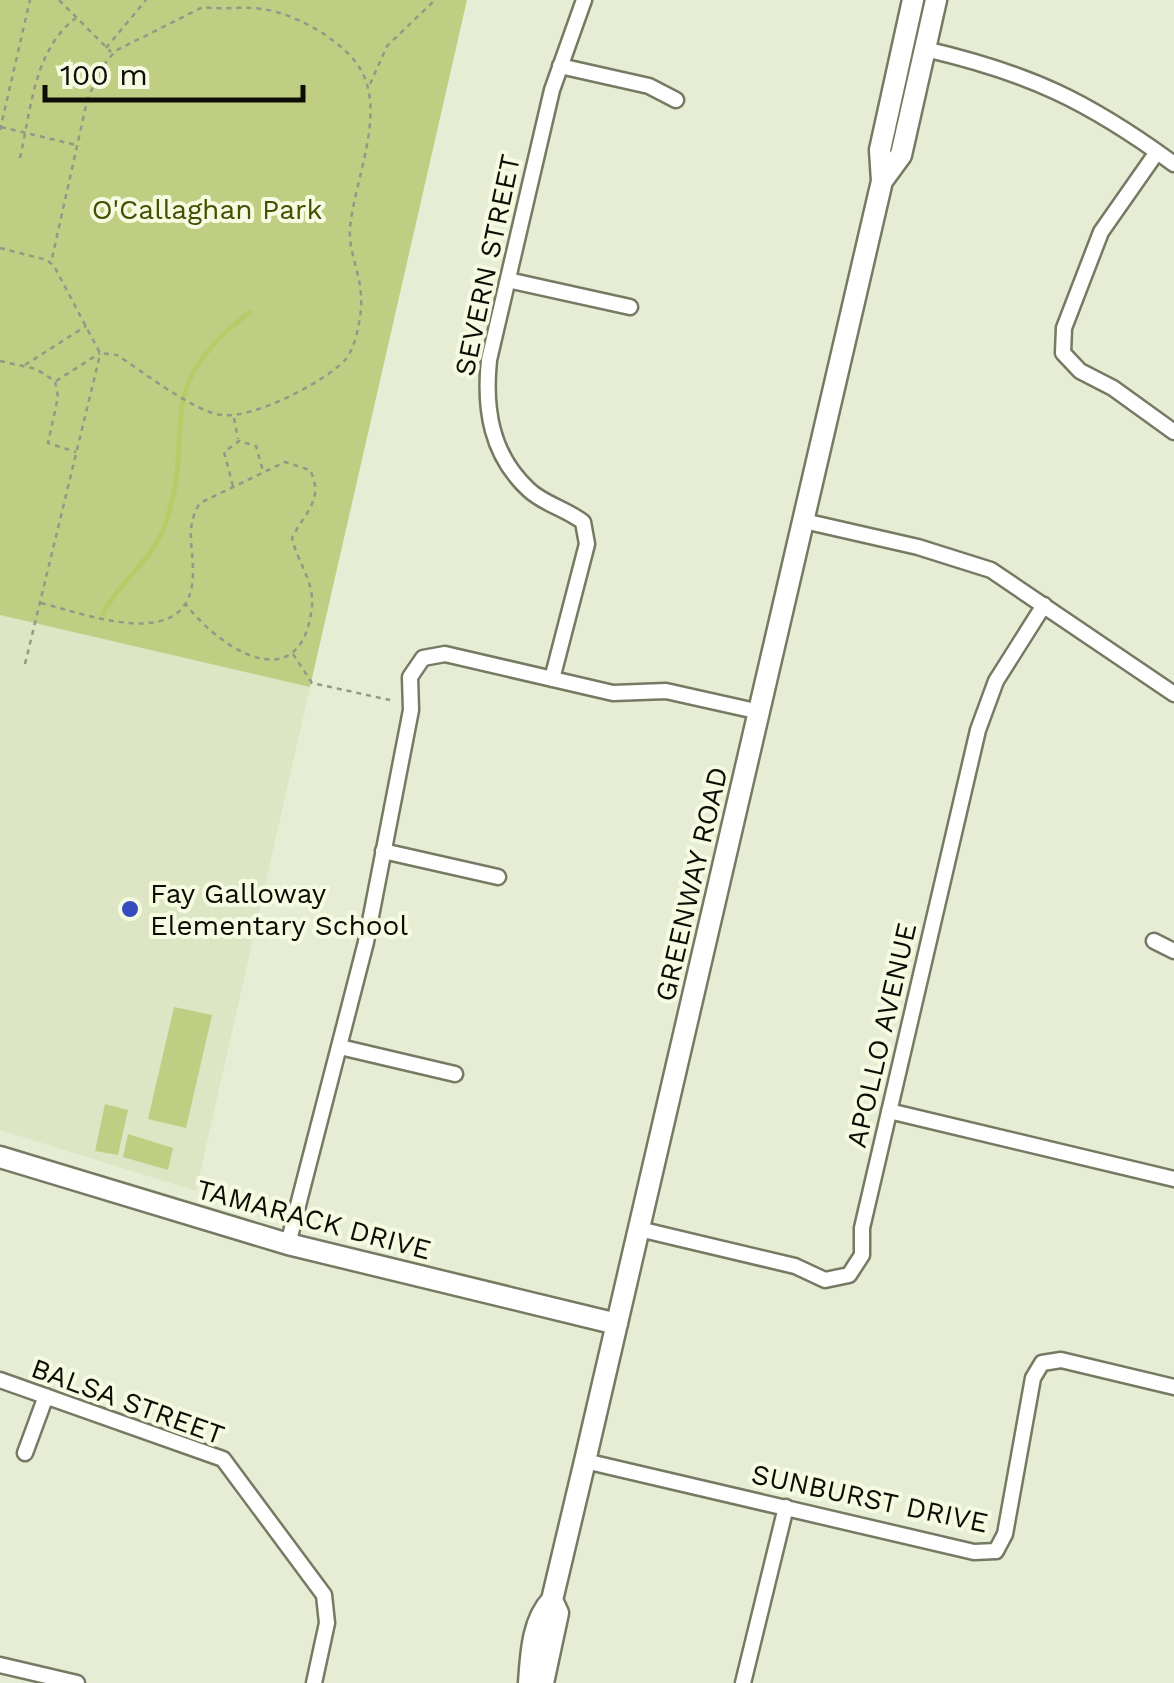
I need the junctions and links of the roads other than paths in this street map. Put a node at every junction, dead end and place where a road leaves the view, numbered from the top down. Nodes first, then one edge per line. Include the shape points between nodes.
1 (584, 0) edge
2 (913, 0) edge
3 (936, 0) edge
4 (925, 49) junction
5 (560, 66) junction
6 (676, 100) dead end
7 (1157, 152) junction
8 (1174, 164) edge
9 (882, 181) junction
10 (508, 280) junction
11 (630, 307) dead end
12 (1174, 432) edge
13 (804, 521) junction
14 (1044, 605) junction
15 (552, 679) junction
16 (1174, 694) edge
17 (760, 712) junction
18 (383, 851) junction
19 (498, 877) dead end
20 (1154, 941) dead end
21 (1174, 951) edge
22 (340, 1047) junction
23 (455, 1074) dead end
24 (889, 1111) junction
25 (0, 1157) edge
26 (1174, 1180) edge
27 (639, 1229) junction
28 (288, 1244) junction
29 (618, 1324) junction
30 (0, 1380) edge
31 (1174, 1388) edge
32 (46, 1396) junction
33 (26, 1453) dead end
34 (586, 1460) junction
35 (786, 1507) junction
36 (552, 1600) junction
37 (0, 1666) edge
38 (78, 1683) edge
39 (314, 1683) edge
40 (529, 1683) edge
41 (543, 1683) edge
42 (743, 1683) edge

1 - 5 street, SEVERN STREET
2 - 9 street, GREENWAY ROAD via 880,150
3 - 4 street, GREENWAY ROAD
4 - 7 street via 1034,79
4 - 9 street, GREENWAY ROAD via 901,155
5 - 6 street via 648,86
5 - 10 street, SEVERN STREET
7 - 8 street
7 - 12 street via 1101,232 1064,328 1064,353 1080,372
9 - 13 street, GREENWAY ROAD
10 - 11 street
10 - 15 street, SEVERN STREET via 489,360 489,422 502,458 529,490 582,522 586,544
13 - 14 street via 962,558
13 - 17 street, GREENWAY ROAD
14 - 16 street
14 - 24 street, APOLLO AVENUE via 987,702
15 - 17 street via 613,693 689,694
15 - 18 street via 445,654 422,658 410,677 411,710
17 - 27 street, GREENWAY ROAD
18 - 19 street
18 - 22 street
20 - 21 street
22 - 23 street
22 - 28 street
24 - 26 street
24 - 27 street, APOLLO AVENUE via 862,1255 849,1275 825,1280 795,1266
25 - 28 street, TAMARACK DRIVE
27 - 29 street, GREENWAY ROAD
28 - 29 street, TAMARACK DRIVE
29 - 34 street, GREENWAY ROAD
30 - 32 street, BALSA STREET
31 - 35 street, SUNBURST DRIVE via 1061,1360 1042,1363 1033,1378 1005,1534 996,1551 974,1552
32 - 33 street
32 - 39 street, BALSA STREET via 209,1452 238,1474 324,1595 326,1624
34 - 35 street, SUNBURST DRIVE
34 - 36 street, GREENWAY ROAD
35 - 42 street
36 - 40 street, GREENWAY ROAD via 535,1634
36 - 41 street, GREENWAY ROAD via 558,1614
37 - 38 street

